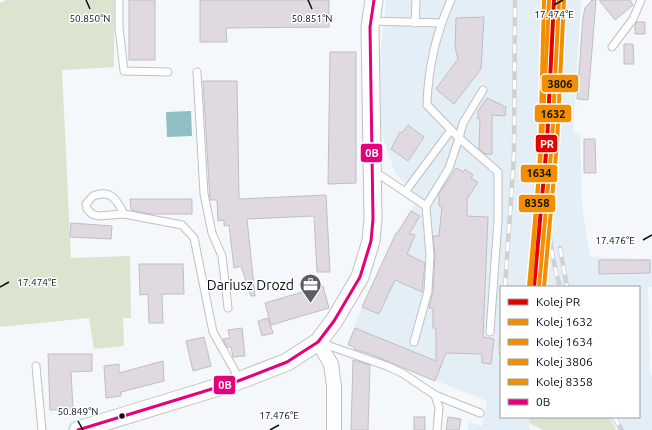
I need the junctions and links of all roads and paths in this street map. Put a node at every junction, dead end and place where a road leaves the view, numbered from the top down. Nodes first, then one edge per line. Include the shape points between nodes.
1 (119, 0) edge
2 (374, 0) edge
3 (416, 0) edge
4 (451, 0) edge
5 (641, 0) edge
6 (371, 21) junction
7 (415, 23) junction
8 (441, 23) junction
9 (612, 47) dead end
10 (168, 72) dead end
11 (197, 72) dead end
12 (483, 90) dead end
13 (451, 130) junction
14 (459, 138) junction
15 (372, 169) junction
16 (405, 192) junction
17 (426, 206) junction
18 (124, 214) junction
19 (228, 308) dead end
20 (490, 332) dead end
21 (318, 342) junction
22 (414, 342) dead end
23 (36, 366) dead end
24 (240, 380) junction
25 (435, 395) junction
26 (480, 413) dead end
27 (42, 430) edge
28 (78, 430) edge
29 (334, 430) edge
30 (437, 430) edge

1 - 10 lane via 124,71
2 - 6 street
3 - 7 lane
4 - 8 lane
5 - 9 lane via 633,19
6 - 7 lane
6 - 15 street
7 - 8 lane
8 - 13 lane via 428,80 427,105
11 - 19 lane via 204,194 212,233 222,256
12 - 14 lane via 463,123
13 - 14 lane
13 - 16 lane
14 - 17 lane via 449,168
14 - 20 lane via 498,172 498,220
15 - 16 lane
15 - 21 street via 371,241 360,278
16 - 17 lane
17 - 22 lane via 430,254 428,291
18 - 18 lane via 98,216 92,214 86,204 93,196 106,193 112,196
18 - 24 lane via 182,225 194,238 214,332
21 - 24 street via 287,362
21 - 25 lane via 387,366
21 - 29 street via 331,364
23 - 27 lane
24 - 28 street
25 - 26 lane
25 - 30 lane via 438,408

